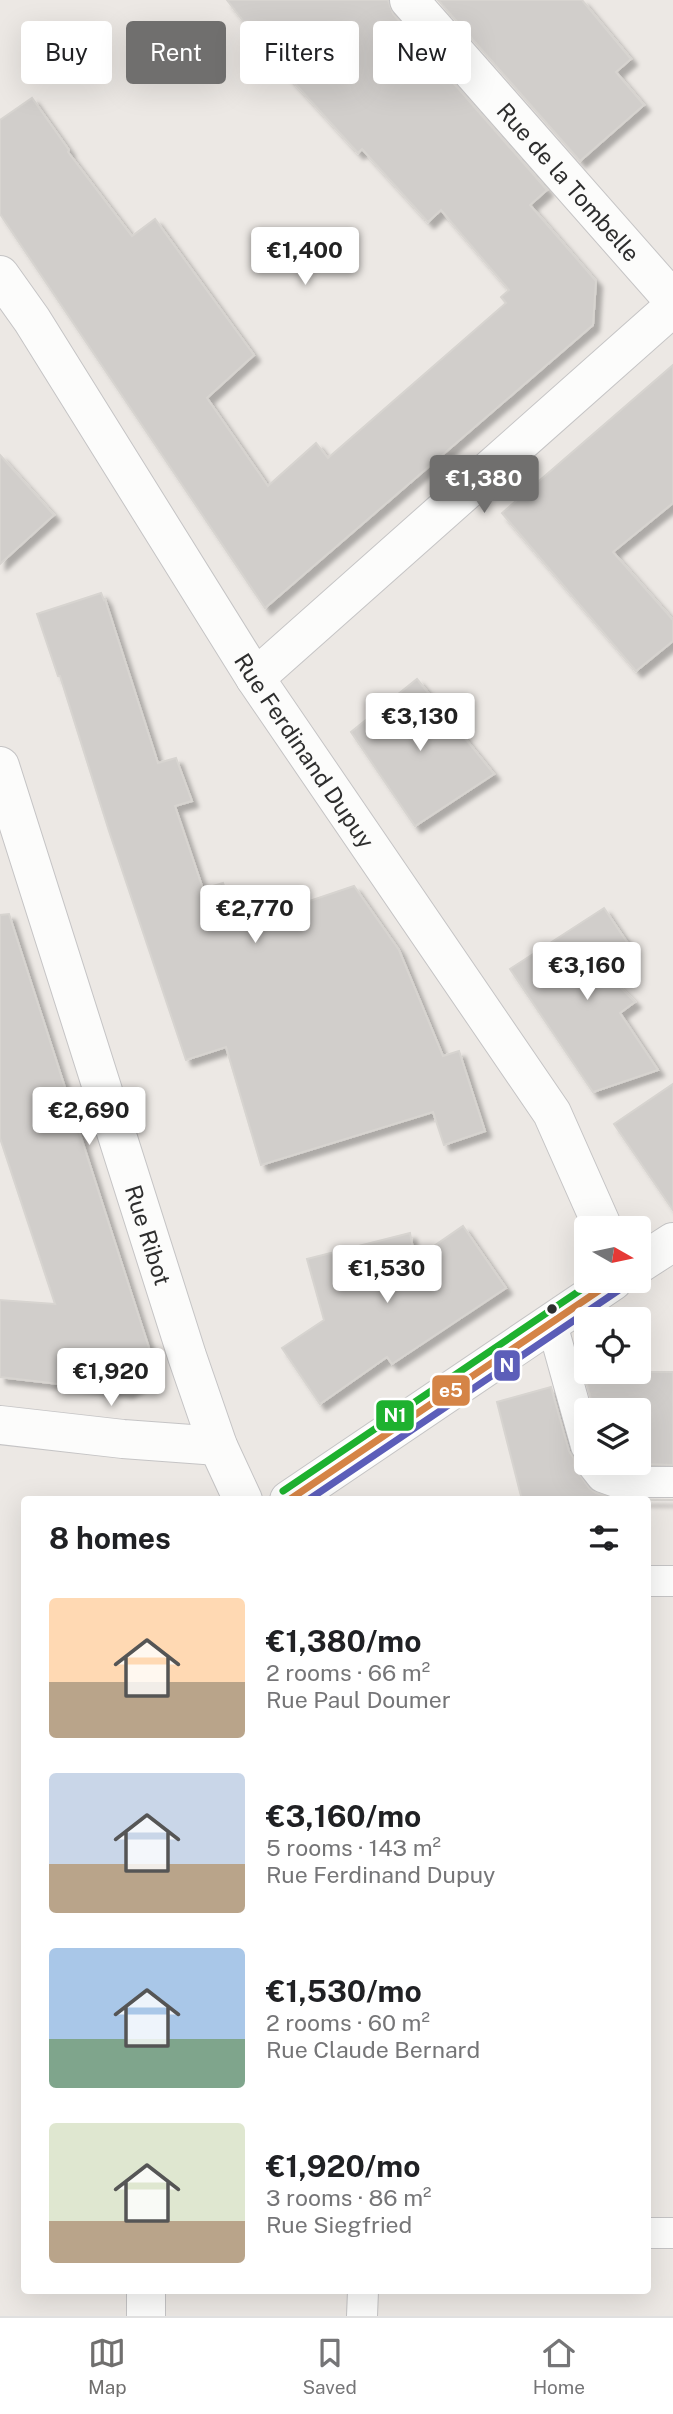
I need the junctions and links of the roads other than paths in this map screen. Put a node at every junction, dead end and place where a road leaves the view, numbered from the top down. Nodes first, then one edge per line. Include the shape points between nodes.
1 (409, 0) edge
2 (0, 275) edge
3 (673, 300) edge
4 (673, 307) edge
5 (255, 678) junction
6 (0, 766) edge
7 (598, 1216) edge
8 (673, 1242) edge
9 (651, 1256) edge
10 (596, 1293) edge
11 (552, 1324) junction
12 (574, 1403) edge
13 (0, 1424) edge
14 (218, 1446) junction
15 (601, 1475) edge
16 (673, 1482) edge
17 (241, 1496) edge
18 (295, 1496) edge
19 (651, 1581) edge
20 (673, 1581) edge
21 (651, 2233) edge
22 (673, 2233) edge
23 (146, 2294) edge
24 (363, 2294) edge
25 (146, 2316) edge
26 (362, 2316) edge

1 - 3 street, Rue de la Tombelle
2 - 5 street, Rue Ferdinand Dupuy
4 - 5 street
5 - 7 street, Rue Ferdinand Dupuy via 552,1113
6 - 14 street, Rue Ribot
8 - 9 street
10 - 11 street
11 - 12 lane
11 - 18 street
13 - 14 street
14 - 17 street, Rue Ribot
15 - 16 lane via 617,1482
19 - 20 lane
21 - 22 lane
23 - 25 street
24 - 26 lane

